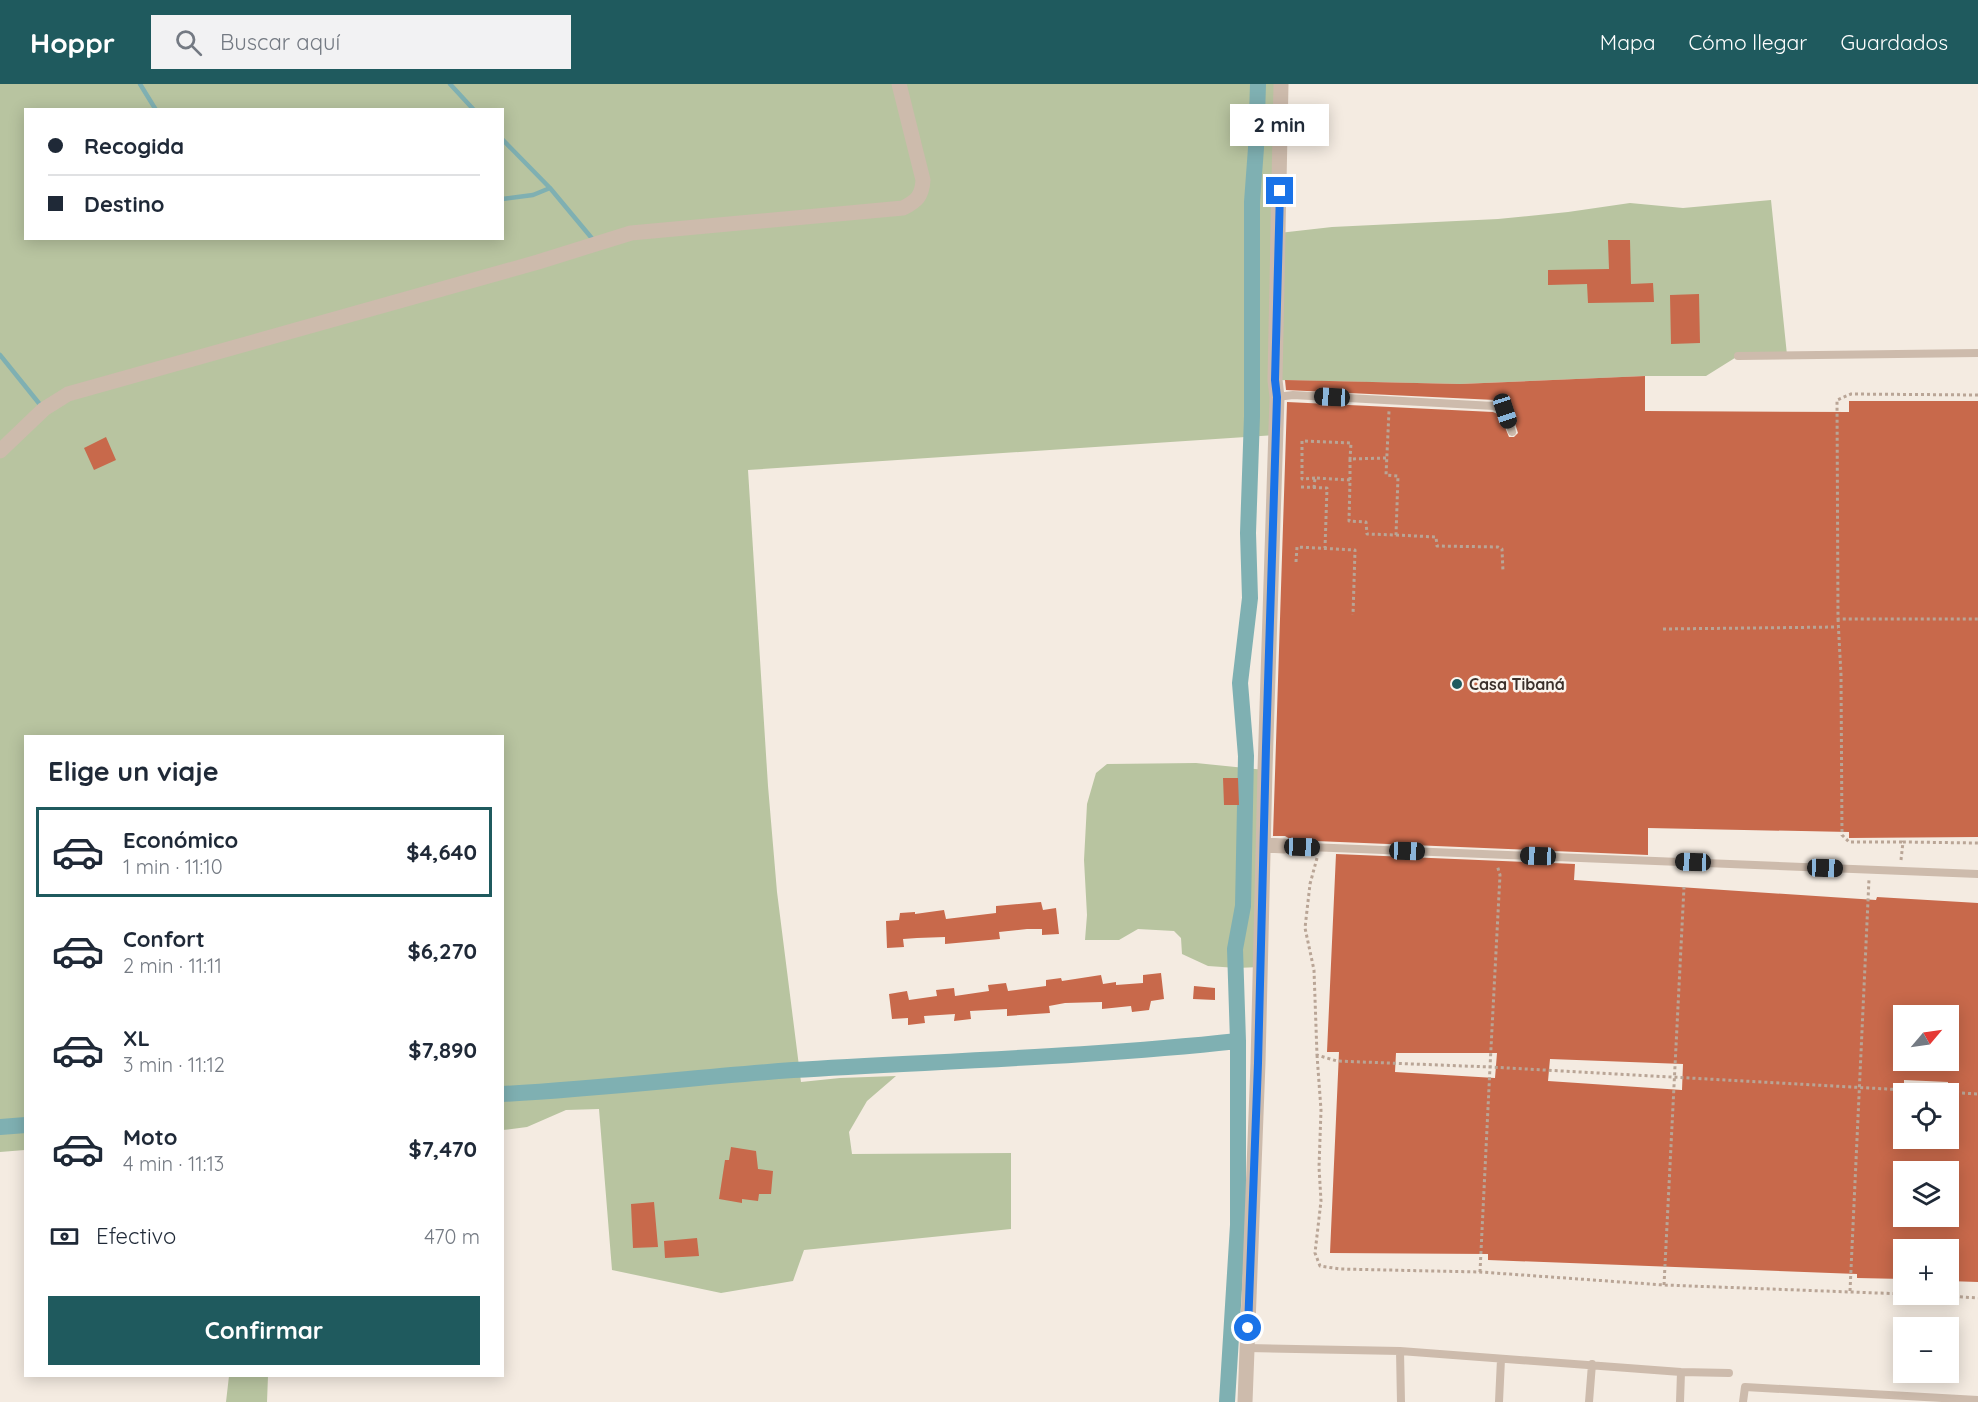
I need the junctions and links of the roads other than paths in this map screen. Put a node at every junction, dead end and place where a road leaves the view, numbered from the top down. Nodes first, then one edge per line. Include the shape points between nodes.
1 (899, 84) edge
2 (1281, 84) edge
3 (1978, 353) edge
4 (1738, 356) dead end
5 (1277, 397) junction
6 (1512, 432) dead end
7 (0, 451) edge
8 (1264, 845) junction
9 (1284, 846) joint
10 (1978, 874) edge
11 (1248, 1348) junction
12 (1400, 1351) junction
13 (1501, 1359) junction
14 (1592, 1364) junction
15 (1681, 1372) junction
16 (1729, 1373) dead end
17 (1978, 1400) edge
18 (1245, 1402) edge
19 (1401, 1402) edge
20 (1499, 1402) edge
21 (1590, 1402) edge
22 (1680, 1402) edge
23 (1743, 1402) edge

1 - 7 street via 923,180 922,194 903,208 631,233 68,394 44,409
2 - 5 street
3 - 4 lane
5 - 6 lane via 1494,406 1505,411
5 - 8 street
8 - 9 street
8 - 11 street
9 - 10 lane
11 - 12 lane
11 - 18 street
12 - 13 lane
12 - 19 lane
13 - 14 lane
13 - 20 lane
14 - 15 lane
14 - 21 lane
15 - 16 lane
15 - 22 lane
17 - 23 lane via 1744,1387

